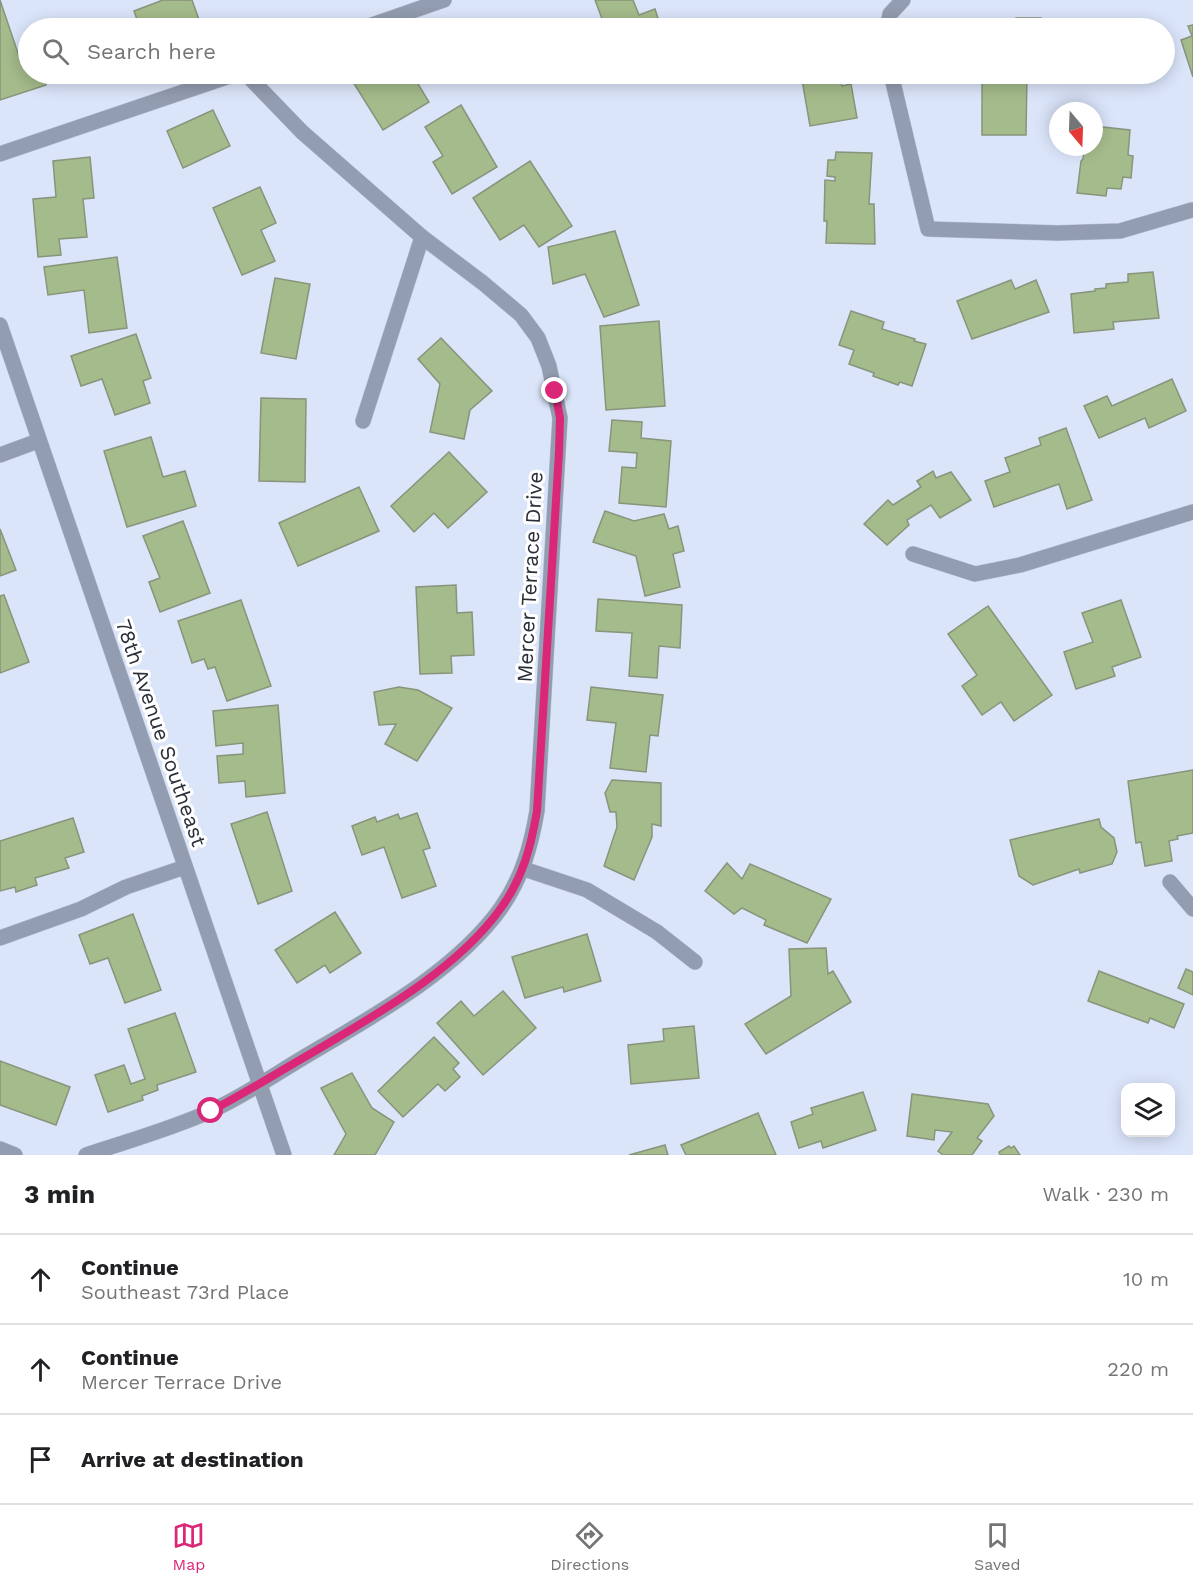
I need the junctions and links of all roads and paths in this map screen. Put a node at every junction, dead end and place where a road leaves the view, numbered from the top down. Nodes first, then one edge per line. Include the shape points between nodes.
1 (444, 0) edge
2 (903, 0) edge
3 (392, 18) edge
4 (889, 18) edge
5 (206, 84) edge
6 (256, 84) edge
7 (893, 84) edge
8 (0, 154) edge
9 (1191, 210) dead end
10 (422, 237) junction
11 (0, 326) edge
12 (363, 421) dead end
13 (38, 441) junction
14 (0, 455) edge
15 (1193, 512) edge
16 (913, 554) dead end
17 (185, 867) junction
18 (524, 869) junction
19 (1170, 882) dead end
20 (1193, 909) edge
21 (0, 938) edge
22 (695, 962) dead end
23 (260, 1085) junction
24 (0, 1149) edge
25 (15, 1155) edge
26 (86, 1155) edge
27 (284, 1155) edge

1 - 3 street
2 - 4 street
5 - 8 street
6 - 10 street, Mercer Terrace Drive via 302,132
7 - 9 street via 928,229 1120,231
10 - 12 street
10 - 18 street, Mercer Terrace Drive via 521,315 538,338 549,366 560,418 537,811
11 - 13 street, 78th Avenue Southeast
13 - 14 street
13 - 17 street, 78th Avenue Southeast
15 - 16 street via 1020,565 975,574
17 - 21 street
17 - 23 street, 78th Avenue Southeast
18 - 22 street via 587,890 657,932
18 - 23 street, Mercer Terrace Drive via 502,907 478,936 427,979
19 - 20 street
23 - 26 street, Mercer Terrace Drive via 211,1111
23 - 27 street, 78th Avenue Southeast
24 - 25 street

